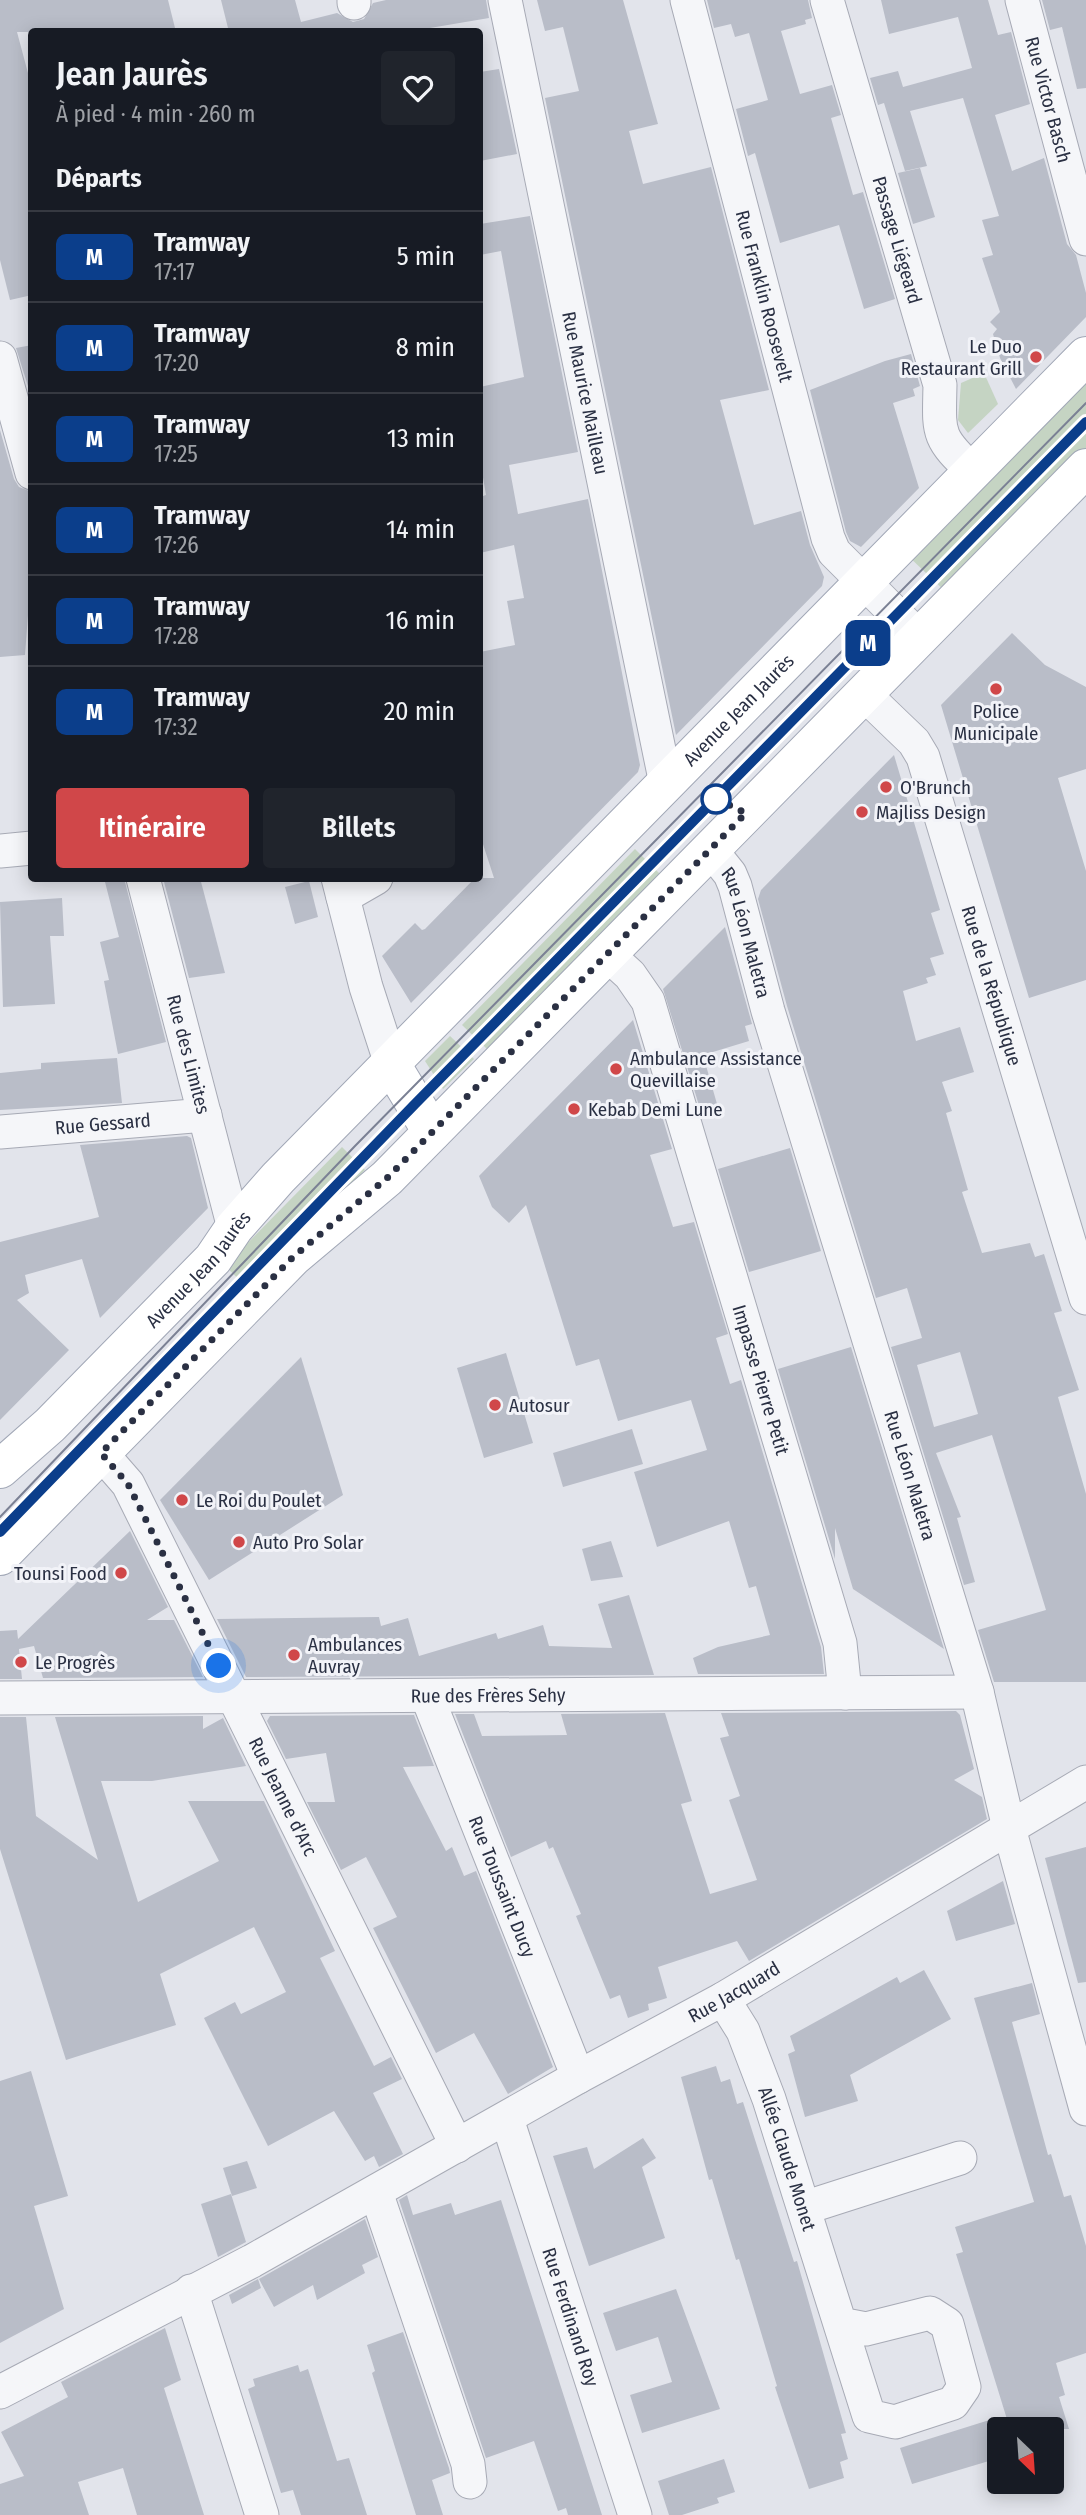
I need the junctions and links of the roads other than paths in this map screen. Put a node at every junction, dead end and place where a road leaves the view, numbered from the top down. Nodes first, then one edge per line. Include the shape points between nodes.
1 (505, 0) edge
2 (687, 0) edge
3 (827, 0) edge
4 (1022, 0) edge
5 (1086, 239) edge
6 (1086, 356) edge
7 (1, 363) edge
8 (28, 459) edge
9 (1086, 468) edge
10 (973, 471) junction
11 (862, 582) junction
12 (918, 636) junction
13 (863, 693) junction
14 (666, 784) junction
15 (28, 848) edge
16 (710, 849) junction
17 (0, 851) edge
18 (144, 882) edge
19 (362, 882) edge
20 (340, 888) edge
21 (607, 954) junction
22 (391, 1064) junction
23 (205, 1115) junction
24 (0, 1132) edge
25 (432, 1132) junction
26 (234, 1228) junction
27 (1086, 1298) edge
28 (101, 1453) junction
29 (0, 1469) edge
30 (0, 1556) edge
31 (977, 1692) junction
32 (845, 1693) junction
33 (427, 1696) junction
34 (236, 1697) junction
35 (0, 1698) edge
36 (1086, 1782) edge
37 (1009, 1828) junction
38 (723, 1999) junction
39 (578, 2077) junction
40 (1086, 2109) edge
41 (506, 2119) junction
42 (457, 2146) junction
43 (960, 2158) dead end
44 (376, 2192) junction
45 (804, 2208) junction
46 (177, 2298) junction
47 (840, 2324) dead end
48 (0, 2392) edge
49 (470, 2482) dead end
50 (262, 2515) edge
51 (635, 2515) edge

1 - 14 street, Rue Maurice Mailleau
2 - 11 street, Rue Franklin Roosevelt via 823,520 834,552
3 - 10 street, Passage Liégeard via 940,385 938,427 944,441
4 - 5 street, Rue Victor Basch
6 - 10 main road, Avenue Jean Jaurès
7 - 8 street
9 - 12 main road
10 - 11 main road, Avenue Jean Jaurès
11 - 12 street, Rue Franklin Roosevelt
11 - 14 main road, Avenue Jean Jaurès
12 - 13 main road
13 - 16 main road
13 - 27 street, Rue de la République via 914,742 923,757
14 - 22 main road, Avenue Jean Jaurès
15 - 17 street
16 - 21 main road
16 - 31 street, Rue Léon Maletra via 735,886 768,1011
18 - 23 street, Rue des Limites
19 - 20 street
20 - 22 street
21 - 25 main road
21 - 32 street, Impasse Pierre Petit via 630,975 648,1002 840,1643
22 - 25 main road
22 - 26 main road, Avenue Jean Jaurès
23 - 24 street, Rue Gessard
23 - 26 street, Rue des Limites
25 - 28 main road via 387,1178 293,1257
26 - 29 main road, Avenue Jean Jaurès via 214,1259 50,1425
28 - 30 main road
28 - 34 street, Rue Jeanne d'Arc via 128,1484
31 - 32 street, Rue des Frères Sehy
31 - 37 street, Rue Léon Maletra
32 - 33 street, Rue des Frères Sehy
33 - 34 street, Rue des Frères Sehy
33 - 39 street, Rue Toussaint Ducy
34 - 35 street, Rue des Frères Sehy
34 - 42 street, Rue Jeanne d'Arc
36 - 37 street, Rue Jacquard
37 - 38 street, Rue Jacquard
37 - 40 street, Rue Léon Maletra
38 - 39 street, Rue Jacquard
38 - 45 street, Allée Claude Monet via 743,2031
39 - 41 street, Rue Jacquard
41 - 42 street, Rue Jacquard
41 - 51 street, Rue Ferdinand Roy
42 - 44 street, Rue Jacquard
43 - 45 street
44 - 46 street, Rue Jacquard
44 - 49 street via 464,2451
45 - 47 street, Allée Claude Monet
46 - 48 street, Rue Jacquard
46 - 50 street

